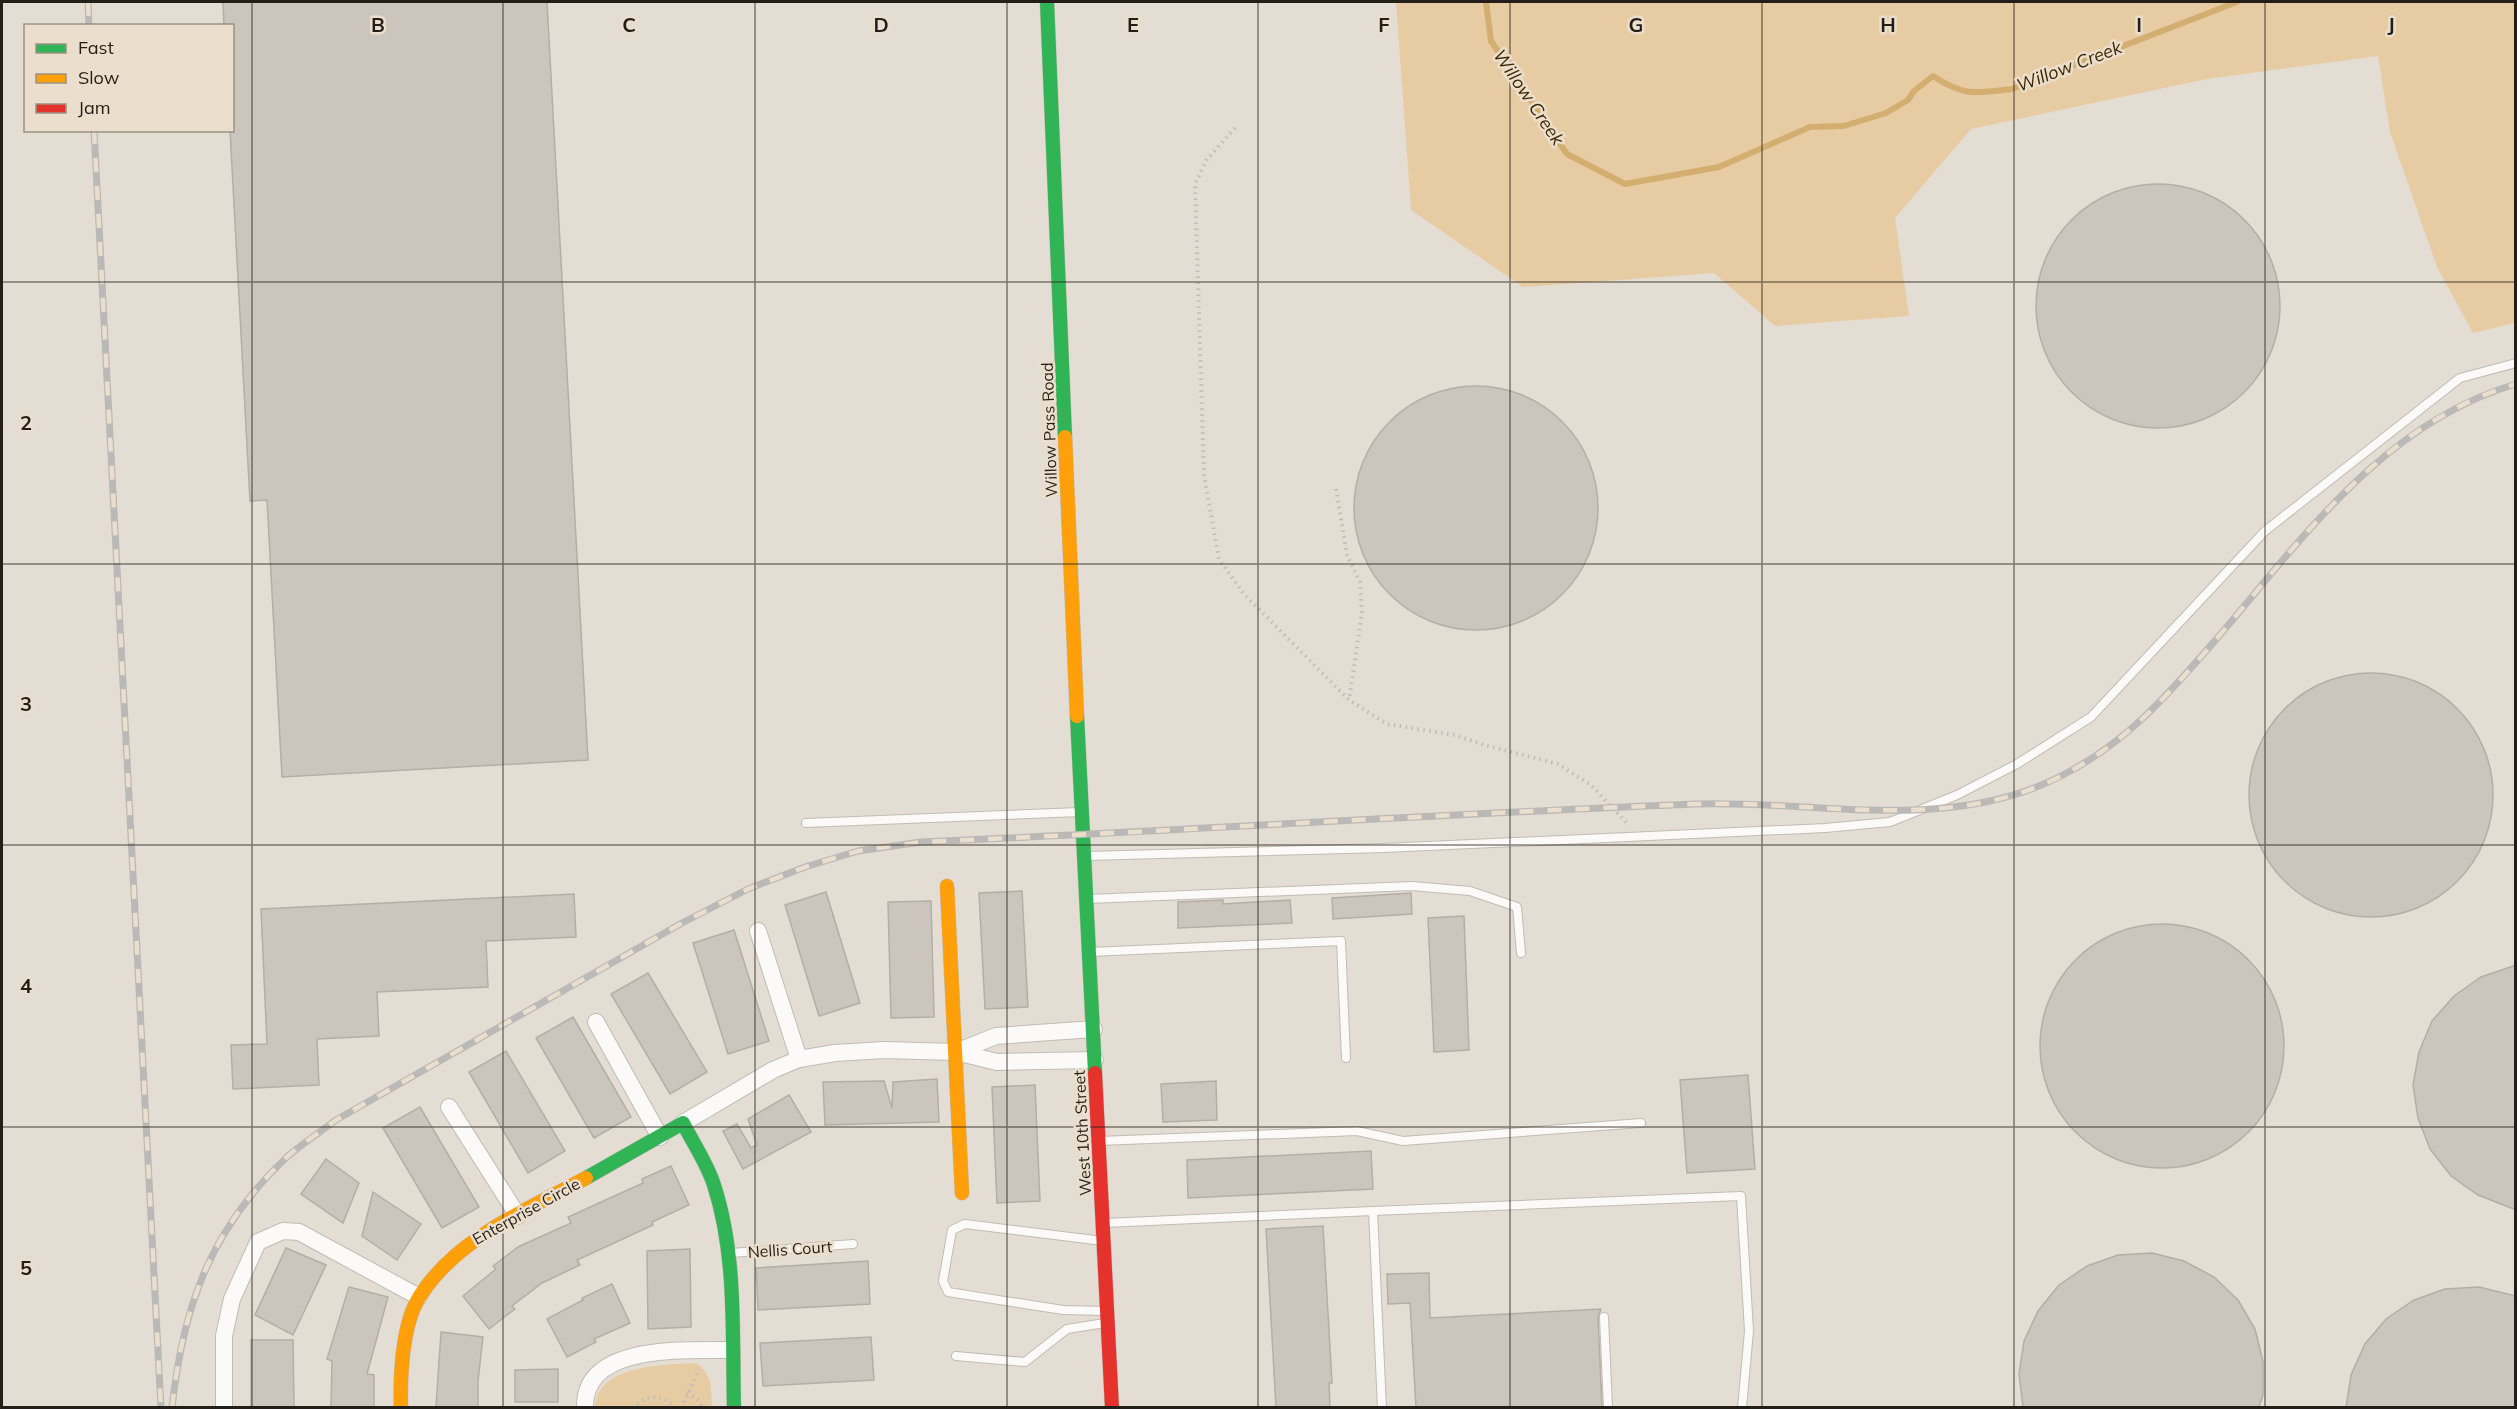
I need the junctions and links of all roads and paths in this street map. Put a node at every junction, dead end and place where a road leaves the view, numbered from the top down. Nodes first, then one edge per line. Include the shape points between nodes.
1 (1047, 2) edge
2 (1235, 128) dead end
3 (2516, 363) edge
4 (1336, 489) dead end
5 (1349, 700) junction
6 (1083, 812) junction
7 (807, 823) dead end
8 (1640, 837) junction
9 (1086, 856) junction
10 (947, 886) dead end
11 (1088, 899) junction
12 (758, 931) dead end
13 (1090, 952) junction
14 (1521, 953) dead end
15 (596, 1022) dead end
16 (1094, 1029) junction
17 (956, 1052) junction
18 (1346, 1058) dead end
19 (799, 1059) junction
20 (1095, 1060) junction
21 (449, 1107) dead end
22 (683, 1123) junction
23 (1641, 1123) dead end
24 (660, 1137) junction
25 (1099, 1141) junction
26 (962, 1193) dead end
27 (1373, 1211) junction
28 (518, 1216) junction
29 (1103, 1223) junction
30 (1104, 1241) junction
31 (853, 1244) dead end
32 (727, 1253) junction
33 (419, 1298) junction
34 (1108, 1317) junction
35 (1605, 1317) dead end
36 (710, 1350) junction
37 (732, 1350) junction
38 (956, 1356) dead end
39 (687, 1393) junction
40 (224, 1407) edge
41 (401, 1407) edge
42 (585, 1407) edge
43 (633, 1407) edge
44 (676, 1407) edge
45 (682, 1407) edge
46 (703, 1407) edge
47 (734, 1407) edge
48 (1112, 1407) edge
49 (1382, 1407) edge
50 (1608, 1407) edge
51 (1742, 1407) edge

1 - 6 main road, Willow Pass Road
2 - 5 path via 1207,159 1195,184 1204,475 1219,559 1243,592
3 - 8 lane via 2460,378 2265,531 2091,717 2016,764 1957,795 1890,822
4 - 5 path via 1347,555 1360,582 1362,614
5 - 8 path via 1387,724 1455,735 1558,764 1591,785
6 - 7 lane
6 - 9 main road, Willow Pass Road
8 - 9 lane
9 - 11 main road, West 10th Street
10 - 17 main road
11 - 13 main road, West 10th Street
11 - 14 lane via 1412,886 1470,891 1517,907
12 - 19 street
13 - 16 main road, West 10th Street
13 - 18 lane via 1341,941
15 - 24 street
16 - 17 street, Enterprise Circle via 996,1036
16 - 20 main road, West 10th Street
17 - 19 street, Enterprise Circle via 884,1050
17 - 20 street, Enterprise Circle via 997,1062
17 - 26 main road
19 - 22 street, Enterprise Circle
20 - 25 main road, West 10th Street
21 - 28 street
22 - 24 main road, Enterprise Circle
22 - 32 main road via 713,1183
23 - 25 lane via 1403,1141 1357,1131
24 - 28 main road, Enterprise Circle
25 - 29 main road, West 10th Street
27 - 29 lane
27 - 49 lane
27 - 51 lane via 1741,1196 1749,1331
28 - 33 main road, Enterprise Circle via 464,1246
29 - 30 main road, West 10th Street
30 - 34 main road, West 10th Street
30 - 34 lane via 965,1224 951,1230 943,1281 948,1292
31 - 32 lane, Nellis Court
32 - 37 main road
33 - 40 street via 299,1232 283,1231 258,1242 232,1299 224,1336
33 - 41 main road, Enterprise Circle via 403,1357
34 - 38 lane via 1067,1329 1025,1362
34 - 48 main road, West 10th Street
35 - 50 lane
36 - 37 street
36 - 39 path
36 - 42 street via 649,1352 621,1359 599,1374 585,1394
37 - 47 main road
39 - 45 path
39 - 46 path
43 - 44 path via 654,1396

